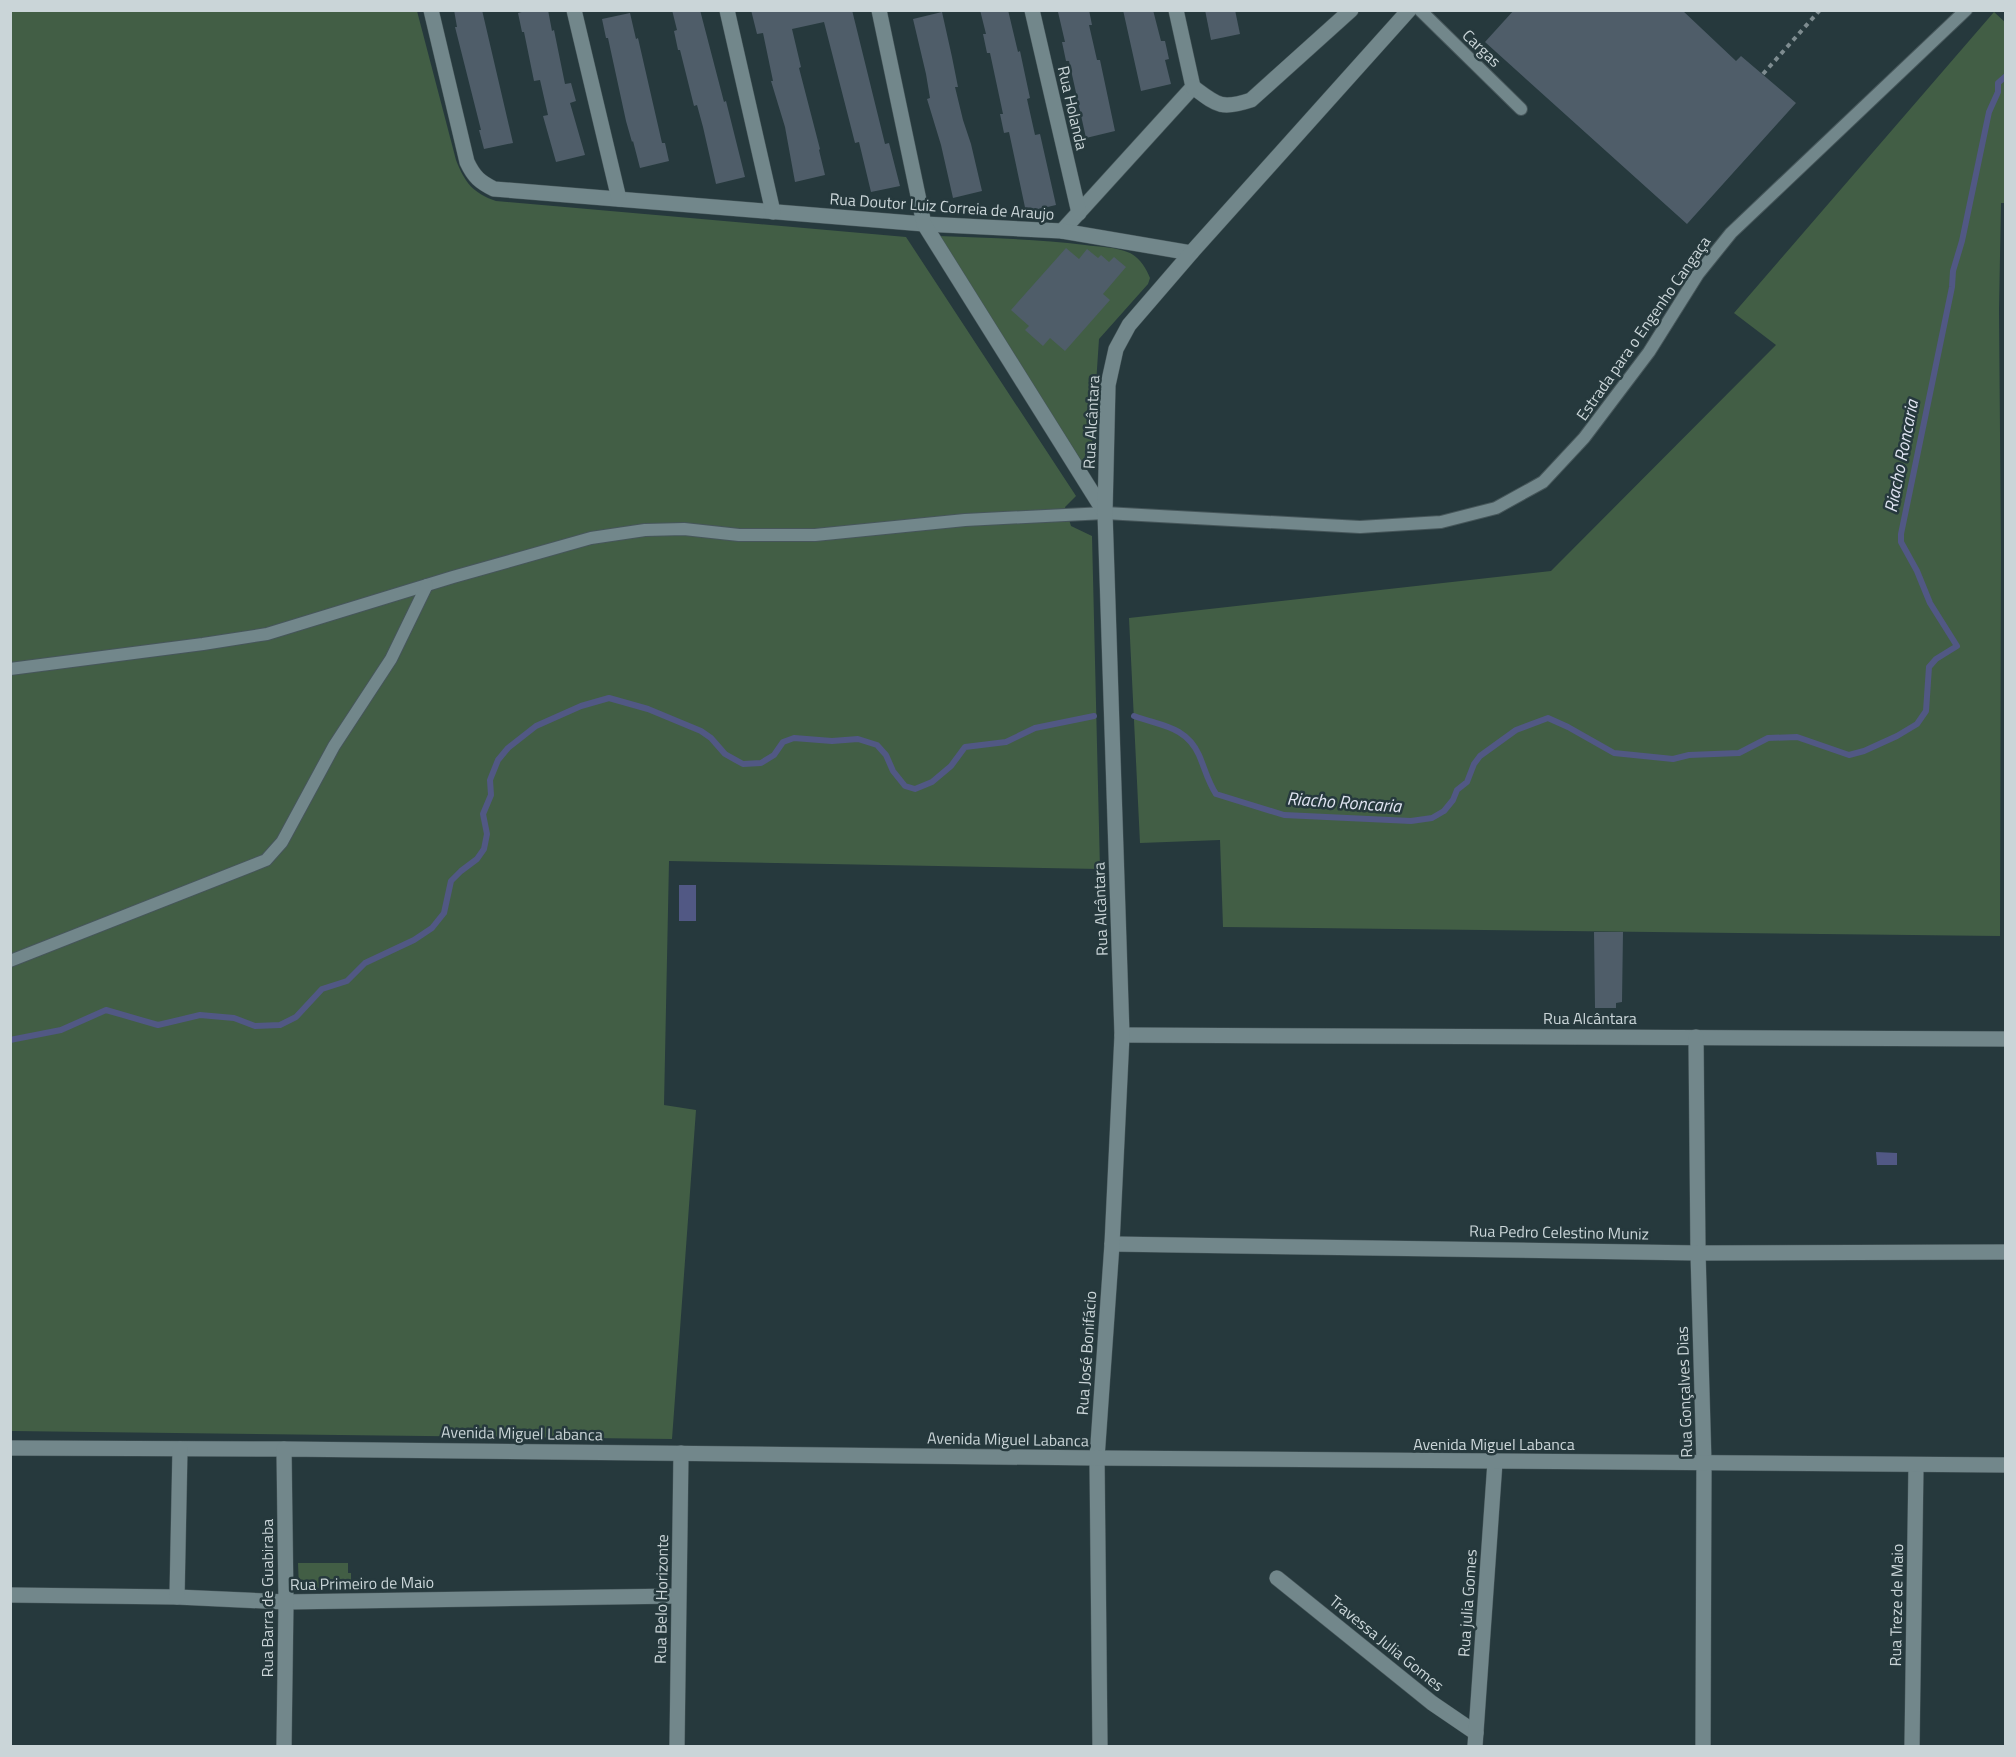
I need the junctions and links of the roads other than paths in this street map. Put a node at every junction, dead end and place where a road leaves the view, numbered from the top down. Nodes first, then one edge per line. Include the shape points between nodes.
1 (431, 10) edge
2 (574, 10) edge
3 (727, 10) edge
4 (879, 10) edge
5 (1032, 10) edge
6 (1176, 10) edge
7 (1351, 10) edge
8 (1409, 10) edge
9 (1420, 10) edge
10 (1966, 10) edge
11 (1193, 87) junction
12 (1521, 109) dead end
13 (619, 199) junction
14 (773, 212) junction
15 (1079, 213) junction
16 (924, 224) junction
17 (1062, 231) junction
18 (1191, 253) junction
19 (1105, 513) junction
20 (427, 585) junction
21 (10, 669) edge
22 (10, 961) edge
23 (1122, 1035) junction
24 (1696, 1037) junction
25 (2006, 1039) edge
26 (1112, 1244) junction
27 (1698, 1252) junction
28 (2006, 1252) edge
29 (10, 1448) edge
30 (180, 1449) junction
31 (284, 1449) junction
32 (681, 1453) junction
33 (1097, 1458) junction
34 (1496, 1462) junction
35 (1704, 1464) junction
36 (1916, 1465) junction
37 (2006, 1465) edge
38 (1277, 1578) dead end
39 (10, 1594) edge
40 (678, 1596) junction
41 (177, 1597) junction
42 (286, 1602) junction
43 (1476, 1740) edge
44 (284, 1746) edge
45 (677, 1746) edge
46 (1100, 1746) edge
47 (1703, 1746) edge
48 (1912, 1746) edge

1 - 13 street, Rua Doutor Luiz Correia de Araujo via 473,175 494,189
2 - 13 street
3 - 14 street
4 - 16 street
5 - 15 street, Rua Holanda
6 - 11 street
7 - 11 street via 1251,100 1233,106 1214,103
8 - 18 street, Rua Alcântara
9 - 12 lane, Cargas
10 - 19 lane, Estrada para o Engenho Cangaça via 1731,233 1698,274 1649,352 1598,421 1543,482 1496,508 1441,522 1360,527
11 - 15 street, Rua Doutor Luiz Correia de Araujo
13 - 14 street, Rua Doutor Luiz Correia de Araujo
14 - 16 street, Rua Doutor Luiz Correia de Araujo
15 - 17 street, Rua Doutor Luiz Correia de Araujo
16 - 17 street, Rua Doutor Luiz Correia de Araujo
16 - 19 street
17 - 18 street
18 - 19 street, Rua Alcântara via 1129,325 1116,349 1108,385
19 - 20 lane, Estrada para o Engenho Cangaça via 965,520 815,535 645,530 591,538
19 - 23 street, Rua Alcântara
20 - 21 lane, Estrada para o Engenho Cangaça via 267,634
20 - 22 lane via 391,659 334,746 282,842 266,860
23 - 24 street, Rua Alcântara
23 - 26 street, Rua José Bonifácio
24 - 25 street, Rua Alcântara
24 - 27 street, Rua Gonçalves Dias
26 - 27 street, Rua Pedro Celestino Muniz
26 - 33 street, Rua José Bonifácio
27 - 28 street, Rua Pedro Celestino Muniz
27 - 35 street, Rua Gonçalves Dias
29 - 30 street, Avenida Miguel Labanca
30 - 31 street, Avenida Miguel Labanca
30 - 41 street
31 - 32 street, Avenida Miguel Labanca
31 - 42 street, Rua Barra de Guabiraba
32 - 33 street, Avenida Miguel Labanca
32 - 40 street, Rua Belo Horizonte
33 - 34 street, Avenida Miguel Labanca
33 - 46 street, Rua José Bonifácio
34 - 35 street, Avenida Miguel Labanca
34 - 43 street, Rua julia Gomes
35 - 36 street, Avenida Miguel Labanca
35 - 47 street, Rua Gonçalves Dias
36 - 37 street, Avenida Miguel Labanca
36 - 48 street, Rua Treze de Maio
38 - 43 street, Travessa Julia Gomes
39 - 41 street, Rua Primeiro de Maio
40 - 42 street, Rua Primeiro de Maio
40 - 45 street, Rua Belo Horizonte
41 - 42 street, Rua Primeiro de Maio
42 - 44 street, Rua Barra de Guabiraba

